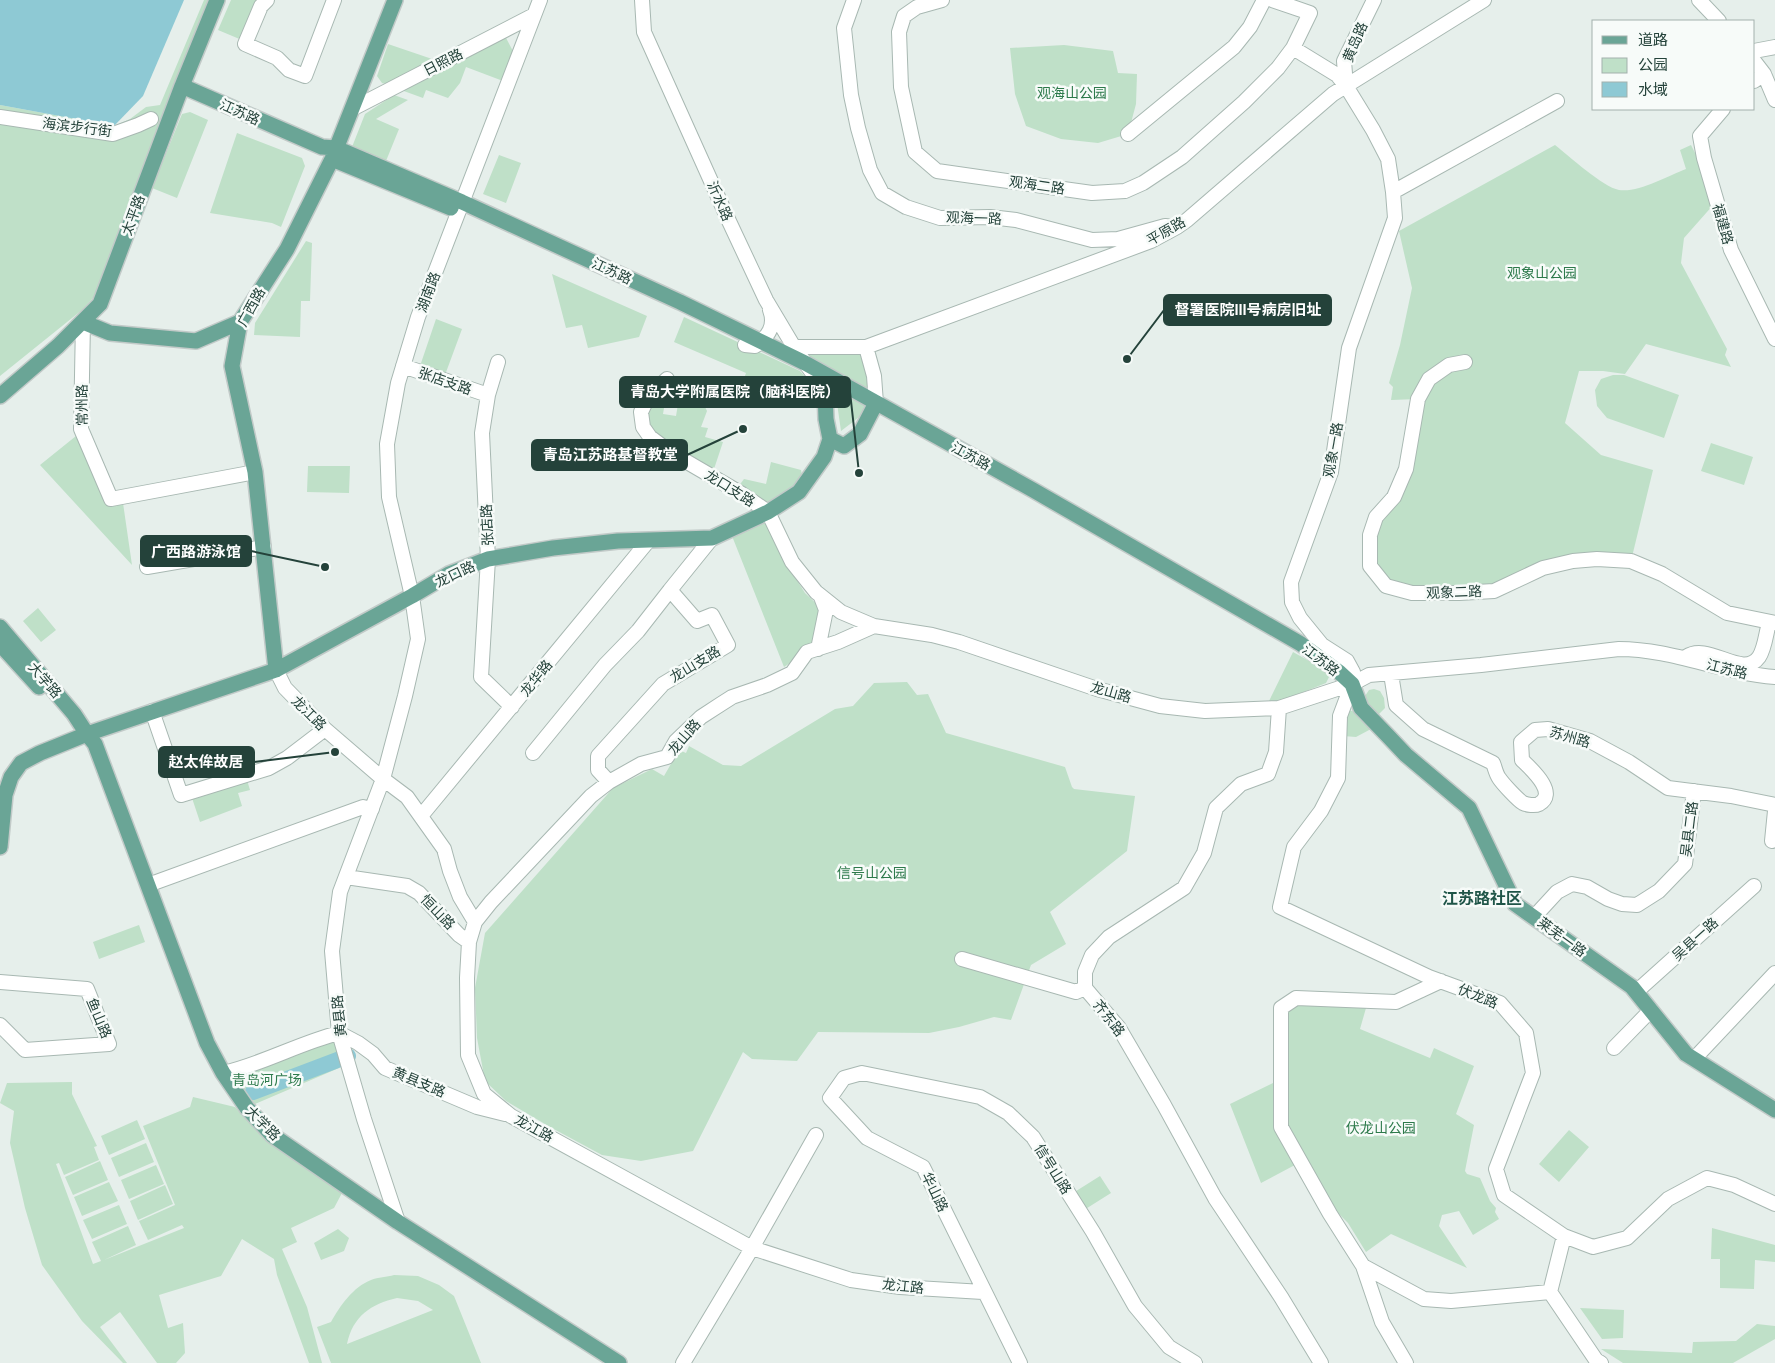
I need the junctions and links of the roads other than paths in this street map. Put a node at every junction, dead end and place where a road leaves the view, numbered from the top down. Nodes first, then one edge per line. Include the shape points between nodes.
1 (217, 0) edge
2 (267, 0) edge
3 (334, 0) edge
4 (540, 0) edge
5 (642, 0) edge
6 (854, 0) edge
7 (942, 0) edge
8 (1264, 0) edge
9 (1272, 0) edge
10 (1374, 0) edge
11 (1484, 0) edge
12 (1699, 0) edge
13 (393, 1) edge
14 (916, 3) edge
15 (534, 15) junction
16 (1717, 20) edge
17 (1775, 47) edge
18 (1293, 48) junction
19 (1755, 51) edge
20 (1755, 64) edge
21 (1759, 78) edge
22 (182, 86) junction
23 (1346, 86) junction
24 (1775, 100) edge
25 (1557, 101) dead end
26 (352, 109) junction
27 (1722, 110) edge
28 (0, 116) edge
29 (151, 119) dead end
30 (1128, 134) dead end
31 (334, 154) junction
32 (1394, 192) junction
33 (460, 207) junction
34 (1177, 228) junction
35 (766, 300) junction
36 (83, 322) junction
37 (240, 322) junction
38 (1775, 339) edge
39 (752, 341) junction
40 (794, 347) junction
41 (866, 347) junction
42 (498, 362) dead end
43 (1464, 362) dead end
44 (805, 363) junction
45 (403, 366) junction
46 (667, 379) dead end
47 (841, 384) junction
48 (825, 391) junction
49 (488, 395) junction
50 (0, 396) edge
51 (876, 403) junction
52 (830, 439) junction
53 (844, 446) junction
54 (824, 457) junction
55 (255, 472) junction
56 (768, 512) junction
57 (712, 538) junction
58 (650, 540) junction
59 (264, 547) junction
60 (488, 560) junction
61 (147, 567) dead end
62 (670, 590) junction
63 (412, 596) junction
64 (821, 597) junction
65 (1772, 623) edge
66 (874, 626) junction
67 (0, 627) edge
68 (0, 644) edge
69 (818, 648) junction
70 (1684, 658) junction
71 (276, 670) junction
72 (1391, 674) junction
73 (1775, 678) edge
74 (1352, 684) junction
75 (512, 707) junction
76 (1279, 708) junction
77 (152, 711) junction
78 (325, 730) junction
79 (87, 734) junction
80 (533, 753) dead end
81 (383, 779) junction
82 (610, 782) junction
83 (1694, 791) junction
84 (1775, 805) edge
85 (372, 809) junction
86 (1775, 812) edge
87 (421, 816) junction
88 (1772, 841) dead end
89 (0, 847) edge
90 (346, 877) junction
91 (148, 885) junction
92 (1754, 886) dead end
93 (1534, 917) junction
94 (475, 922) junction
95 (469, 942) junction
96 (962, 959) dead end
97 (1775, 973) edge
98 (1441, 981) junction
99 (0, 982) edge
100 (1085, 988) junction
101 (1636, 992) junction
102 (1651, 1010) junction
103 (0, 1025) edge
104 (339, 1033) junction
105 (1614, 1048) dead end
106 (1694, 1059) junction
107 (844, 1078) joint
108 (228, 1079) junction
109 (1775, 1110) edge
110 (511, 1116) junction
111 (816, 1135) dead end
112 (1775, 1204) edge
113 (398, 1222) junction
114 (1564, 1236) junction
115 (752, 1248) junction
116 (1363, 1266) junction
117 (983, 1292) junction
118 (1550, 1292) junction
119 (619, 1363) edge
120 (683, 1363) edge
121 (1020, 1363) edge
122 (1195, 1363) edge
123 (1321, 1363) edge
124 (1406, 1363) edge
125 (1601, 1363) edge

1 - 22 main road, 太平路
2 - 3 street via 261,6 246,44 305,76
4 - 15 street, 湖南路
5 - 35 street, 沂水路 via 644,32
6 - 34 street, 观海一路 via 844,28 851,95 870,170 882,193 906,207 940,218 1016,220 1092,240 1118,239 1165,226
7 - 14 street, 观海二路
8 - 30 street via 1250,27 1234,47
9 - 18 street, 观海二路 via 1310,14
10 - 23 street, 黄岛路 via 1344,61
11 - 23 street, 平原路
12 - 16 street
13 - 26 main road, 广西路
14 - 18 street, 观海二路 via 904,16 899,32 901,87 915,152 937,171 1092,193 1125,191 1182,157 1278,68
15 - 26 street, 日照路
15 - 33 street, 湖南路
17 - 19 street
18 - 23 street via 1337,75
20 - 21 street
21 - 24 street
22 - 31 main road, 江苏路
22 - 36 main road, 太平路 via 100,304
23 - 32 street, 观象一路 via 1388,159
23 - 34 street, 平原路
25 - 32 street
26 - 31 main road, 广西路
27 - 38 street, 福建路 via 1700,136 1704,158 1731,250
28 - 29 street, 海滨步行街 via 113,134
31 - 33 main road, 江苏路
31 - 37 main road, 广西路 via 288,248
32 - 74 street, 观象一路 via 1394,218 1349,348 1331,472 1291,582 1292,602 1300,618 1322,645 1347,662 1354,672
33 - 39 main road, 江苏路 via 712,326
33 - 45 street, 湖南路
34 - 41 street, 平原路 via 1151,241
35 - 39 street via 772,324 766,338
35 - 40 street, 沂水路
36 - 37 main road via 110,333 196,341
36 - 50 main road, 太平路
36 - 55 street, 常州路 via 81,429 111,499
37 - 55 main road, 广西路 via 232,366
39 - 44 main road, 江苏路
39 - 48 main road, 江苏路 via 809,375
40 - 41 street, 平原路
40 - 44 street, 沂水路
41 - 51 street via 874,376
42 - 49 street, 张店路
43 - 65 street, 观象二路 via 1449,365 1429,379 1418,399 1406,468 1394,497 1376,517 1370,535 1370,566 1386,586 1412,593 1494,591 1543,568 1573,561 1631,561 1662,574 1727,613
44 - 47 main road, 江苏路
44 - 48 street, 沂水路
45 - 49 street, 张店支路
45 - 63 street, 湖南路 via 387,444 389,497
46 - 56 street, 龙口支路 via 648,397 641,412 643,427 650,437
47 - 48 main road via 836,382
47 - 51 main road, 江苏路
48 - 52 main road, 龙口路
49 - 60 street, 张店路 via 482,433
51 - 53 main road, 龙口路 via 860,434
51 - 74 main road, 江苏路 via 1301,644
52 - 53 main road
52 - 54 main road, 龙口路
53 - 54 main road, 龙口路
54 - 56 main road, 龙口路 via 799,492
55 - 59 main road, 广西路
56 - 57 main road, 龙口路
56 - 64 street, 龙山路 via 792,562
57 - 58 main road, 龙口路
57 - 62 street
58 - 60 main road, 龙口路 via 553,548
58 - 75 street, 龙华路
59 - 61 street
59 - 71 main road, 广西路
60 - 63 main road, 龙口路 via 449,574
60 - 75 street, 张店路 via 481,678
62 - 80 street via 638,632 605,664
62 - 82 street, 龙山支路 via 697,621 712,615 728,645 663,684 598,756 598,770
63 - 71 main road, 龙口路
63 - 81 street, 黄县路 via 418,639
64 - 66 street, 龙山路 via 841,612
64 - 69 street via 826,610
65 - 70 street, 观象二路 via 1755,661 1741,665 1697,652
66 - 69 street, 龙山路
66 - 76 street, 龙山路 via 960,642 1097,689 1160,706 1205,711
67 - 79 main road, 大学路 via 74,714
68 - 79 main road, 大学路
69 - 82 street, 龙山路 via 807,652 792,673 732,697 701,717 676,742 667,758 641,764
70 - 72 street, 江苏路 via 1618,649
70 - 73 street, 江苏路
71 - 77 main road, 龙口路
71 - 78 street, 龙江路 via 285,688
72 - 74 street, 江苏路 via 1369,675
72 - 83 street, 苏州路 via 1396,704 1423,729 1493,764 1498,777 1523,803 1538,804 1546,792 1540,778 1522,760 1522,742 1535,730 1548,729 1590,741 1668,788
74 - 76 street, 龙山路
74 - 93 main road, 莱芜一路 via 1361,708 1406,755 1469,808 1516,904
74 - 98 street, 伏龙路 via 1340,716 1338,778 1321,811 1294,847 1280,907
75 - 87 street, 龙华路
76 - 100 street, 齐东路 via 1276,752 1268,774 1240,784 1216,808 1204,854 1184,888 1109,937 1092,955 1085,972
77 - 78 street via 181,795 268,768
77 - 79 main road, 龙口路
78 - 81 street, 龙江路
79 - 89 main road via 21,763 5,794
79 - 91 main road, 大学路 via 95,744
81 - 85 street, 黄县路
81 - 87 street, 龙江路 via 407,797
82 - 94 street, 龙山路 via 585,803
83 - 84 street, 苏州路
83 - 93 street, 吴县二路 via 1685,864 1659,891 1637,905 1622,904 1587,887 1572,884 1557,892
85 - 90 street, 黄县路
85 - 91 street via 363,807
86 - 88 street
87 - 94 street, 龙江路 via 444,849 460,897
90 - 95 street, 恒山路 via 407,886 420,893
90 - 104 street, 黄县路 via 340,892 332,951
91 - 108 main road, 大学路 via 207,1043
92 - 101 street, 吴县一路
93 - 101 main road, 莱芜一路
94 - 95 street, 龙江路
95 - 110 street, 龙江路 via 468,1055 484,1094
96 - 100 street via 1076,992
97 - 106 street
98 - 114 street, 伏龙路 via 1500,1003 1526,1033 1533,1073 1496,1169 1504,1195
98 - 116 street via 1396,1002 1296,998 1281,1008 1281,1127
99 - 103 street, 鱼山路 via 86,989 110,1044 25,1050
100 - 123 street, 齐东路 via 1118,1028 1215,1198
101 - 102 main road, 莱芜一路
102 - 105 street
102 - 106 main road, 莱芜一路 via 1686,1054
104 - 108 street via 318,1038 241,1069
104 - 110 street, 黄县支路 via 358,1042 385,1068 477,1107
104 - 113 street, 黄县路
106 - 109 main road, 莱芜一路
107 - 117 street, 华山路 via 830,1098 866,1138 923,1167
107 - 122 street, 信号山路 via 862,1073 980,1097 1008,1113 1033,1137 1135,1306 1169,1347
108 - 113 main road, 大学路 via 247,1108 272,1135
110 - 115 street, 龙江路
111 - 115 street
112 - 114 street, 伏龙路 via 1734,1185 1707,1178 1668,1200 1627,1238 1593,1247
113 - 119 main road, 大学路
114 - 118 street
115 - 117 street, 龙江路 via 851,1280 900,1287
115 - 120 street
116 - 118 street via 1424,1299
116 - 124 street via 1382,1322
117 - 121 street
118 - 125 street

